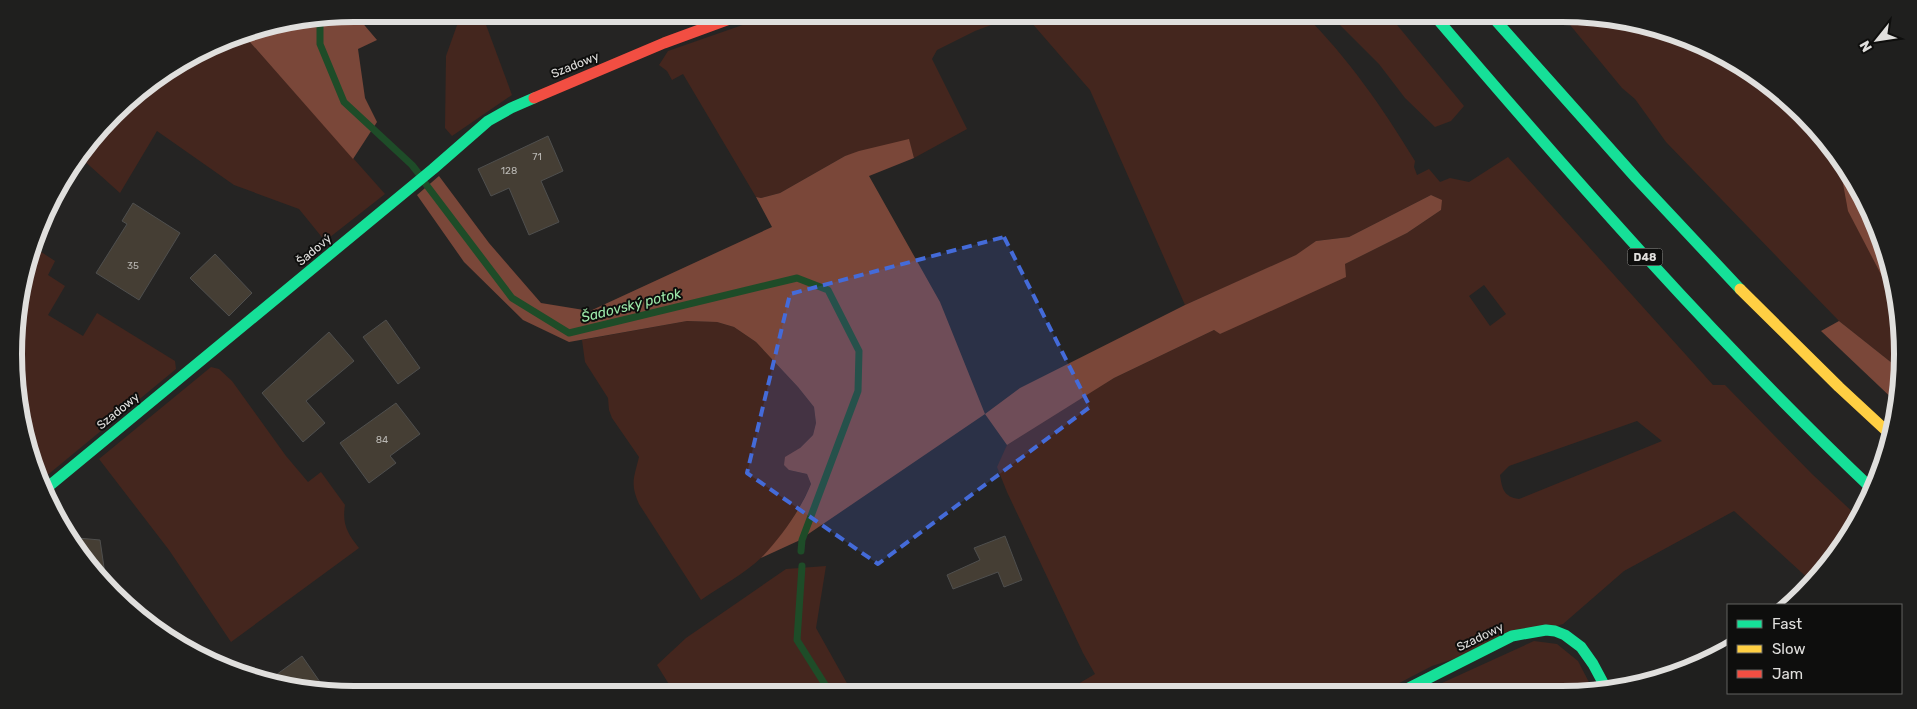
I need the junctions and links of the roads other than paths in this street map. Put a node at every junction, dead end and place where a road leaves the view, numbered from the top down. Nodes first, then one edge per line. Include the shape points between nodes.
1 (722, 22) edge
2 (1440, 22) edge
3 (1497, 22) edge
4 (433, 169) joint
5 (212, 352) joint
6 (1885, 430) edge
7 (1868, 485) edge
8 (50, 486) edge
9 (1604, 684) edge
10 (1413, 686) edge

1 - 4 main road, Szadowy via 511,108 488,121
2 - 7 main road, D48 via 1605,214 1712,330
3 - 6 main road via 1639,183 1732,281
4 - 5 main road, Šadový
5 - 8 main road, Szadowy
9 - 10 main road, Szadowy via 1582,647 1554,630 1512,636

